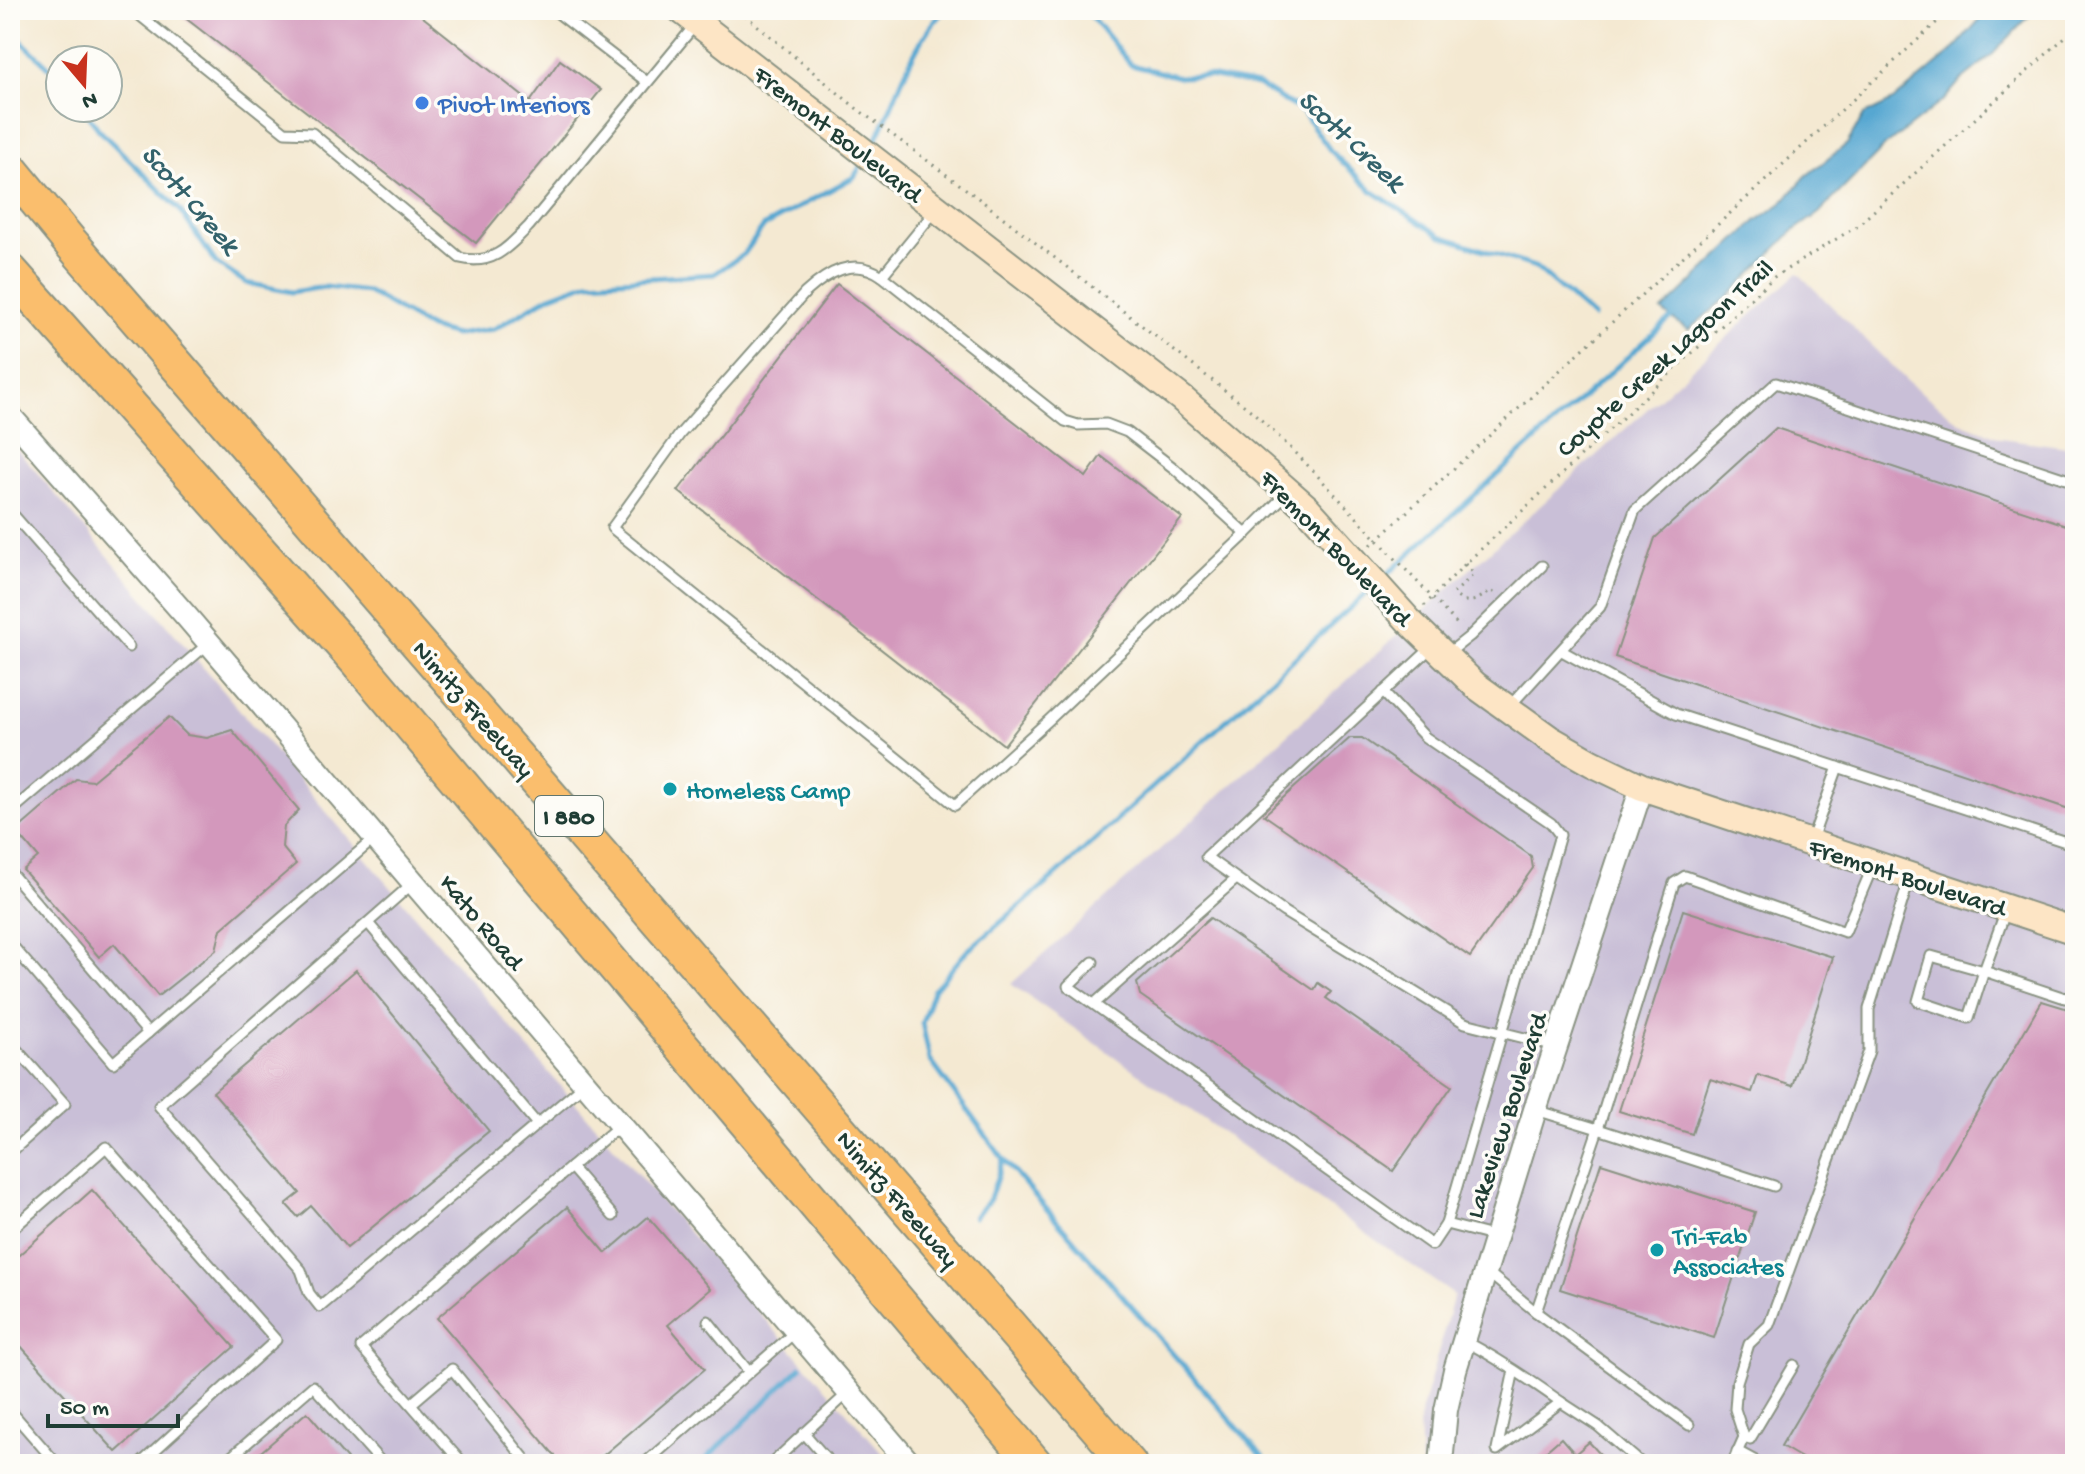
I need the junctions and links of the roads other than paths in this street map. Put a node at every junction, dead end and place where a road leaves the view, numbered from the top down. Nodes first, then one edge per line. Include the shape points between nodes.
1 (133, 10) edge
2 (554, 10) edge
3 (689, 16) edge
4 (647, 82) junction
5 (10, 169) edge
6 (937, 208) junction
7 (10, 271) edge
8 (882, 276) junction
9 (10, 416) edge
10 (2075, 482) edge
11 (1288, 492) junction
12 (10, 511) edge
13 (1246, 534) junction
14 (1542, 566) dead end
15 (1426, 638) junction
16 (209, 643) junction
17 (129, 647) dead end
18 (1562, 651) junction
19 (1383, 692) junction
20 (1507, 710) junction
21 (1838, 767) junction
22 (1642, 787) junction
23 (10, 812) edge
24 (375, 838) junction
25 (1810, 843) junction
26 (2075, 845) edge
27 (1874, 864) junction
28 (10, 872) edge
29 (1910, 877) junction
30 (1236, 879) junction
31 (413, 883) junction
32 (2006, 909) junction
33 (368, 923) junction
34 (2075, 931) edge
35 (10, 943) edge
36 (1093, 962) dead end
37 (1984, 971) junction
38 (2075, 995) edge
39 (1094, 1004) junction
40 (1501, 1032) junction
41 (148, 1033) junction
42 (10, 1042) edge
43 (1556, 1046) junction
44 (585, 1084) junction
45 (1535, 1110) junction
46 (537, 1124) junction
47 (620, 1125) junction
48 (1598, 1129) junction
49 (10, 1153) edge
50 (571, 1167) junction
51 (1774, 1186) dead end
52 (613, 1216) dead end
53 (1446, 1224) junction
54 (10, 1231) edge
55 (1496, 1237) junction
56 (1486, 1271) junction
57 (1536, 1312) junction
58 (708, 1321) dead end
59 (796, 1331) junction
60 (1465, 1341) junction
61 (1794, 1365) dead end
62 (1514, 1370) junction
63 (749, 1372) junction
64 (848, 1393) junction
65 (1561, 1402) junction
66 (411, 1404) junction
67 (10, 1410) edge
68 (1689, 1425) dead end
69 (804, 1433) junction
70 (1744, 1437) junction
71 (1737, 1451) junction
72 (57, 1464) edge
73 (140, 1464) edge
74 (223, 1464) edge
75 (383, 1464) edge
76 (463, 1464) edge
77 (529, 1464) edge
78 (644, 1464) edge
79 (771, 1464) edge
80 (831, 1464) edge
81 (910, 1464) edge
82 (1035, 1464) edge
83 (1129, 1464) edge
84 (1441, 1464) edge
85 (1642, 1464) edge
86 (1732, 1464) edge
87 (1761, 1464) edge

1 - 4 lane via 285,132 312,133 460,258 477,262 505,250 529,226
2 - 4 lane
3 - 4 lane
3 - 6 main road, Fremont Boulevard
5 - 83 highway, Nimitz Freeway / I 880
6 - 8 lane
6 - 11 main road, Fremont Boulevard via 1181,398
7 - 82 highway, I 880 via 357,661
8 - 13 lane via 1065,421 1106,424 1127,432
8 - 13 lane via 862,267 844,268 825,275 805,293 680,434 612,528 955,805
9 - 16 street, Kato Road
10 - 18 lane via 1776,383 1635,510 1600,607
11 - 13 lane
11 - 15 main road, Fremont Boulevard
12 - 17 lane
14 - 15 lane via 1470,636
15 - 19 lane
15 - 20 main road, Fremont Boulevard
16 - 23 lane
16 - 24 street, Kato Road
18 - 20 lane
18 - 21 lane via 1676,714
19 - 30 lane via 1206,857
19 - 40 lane via 1425,737 1551,823 1560,835
20 - 22 main road, Fremont Boulevard
21 - 25 lane
21 - 26 lane
22 - 25 main road, Fremont Boulevard
22 - 43 street, Lakeview Boulevard
24 - 31 street, Kato Road
24 - 41 lane
25 - 27 main road, Fremont Boulevard
27 - 29 main road, Fremont Boulevard
27 - 48 lane via 1845,932 1685,876 1674,883
28 - 41 lane
29 - 32 main road, Fremont Boulevard
29 - 70 lane via 1869,1009 1869,1051 1769,1325 1749,1344 1737,1382 1735,1409
30 - 39 lane
30 - 40 lane via 1465,1023
31 - 33 lane
31 - 44 street, Kato Road
32 - 34 main road, Fremont Boulevard
32 - 37 lane
33 - 46 lane
33 - 46 lane via 159,1106 301,1270 320,1307
35 - 41 lane via 113,1063
36 - 39 lane via 1068,986
37 - 37 lane via 1969,1018 1918,1001 1931,956
37 - 38 lane via 2065,998
39 - 53 lane via 1432,1245
40 - 43 lane
40 - 53 lane
42 - 49 lane via 65,1104
43 - 45 street, Lakeview Boulevard
44 - 46 lane
44 - 47 street, Kato Road
45 - 48 lane
45 - 55 street, Lakeview Boulevard
47 - 50 lane
47 - 59 street, Kato Road
48 - 51 lane
48 - 57 lane
50 - 52 lane
50 - 66 lane via 361,1347
53 - 55 lane
54 - 73 lane via 106,1147 276,1340
55 - 56 street, Lakeview Boulevard
56 - 57 lane
56 - 60 street, Lakeview Boulevard
57 - 68 lane
58 - 63 lane
59 - 63 lane
59 - 64 street, Kato Road
60 - 62 lane
60 - 84 street, Lakeview Boulevard via 1446,1410
61 - 70 lane via 1750,1439
62 - 65 lane
62 - 65 lane via 1497,1450
63 - 78 lane
64 - 69 lane
64 - 81 street, Kato Road
65 - 85 lane
66 - 76 lane
66 - 77 lane via 452,1369
67 - 72 lane
69 - 79 lane
69 - 80 lane
70 - 71 lane
71 - 86 lane
71 - 87 lane
74 - 75 lane via 313,1386

